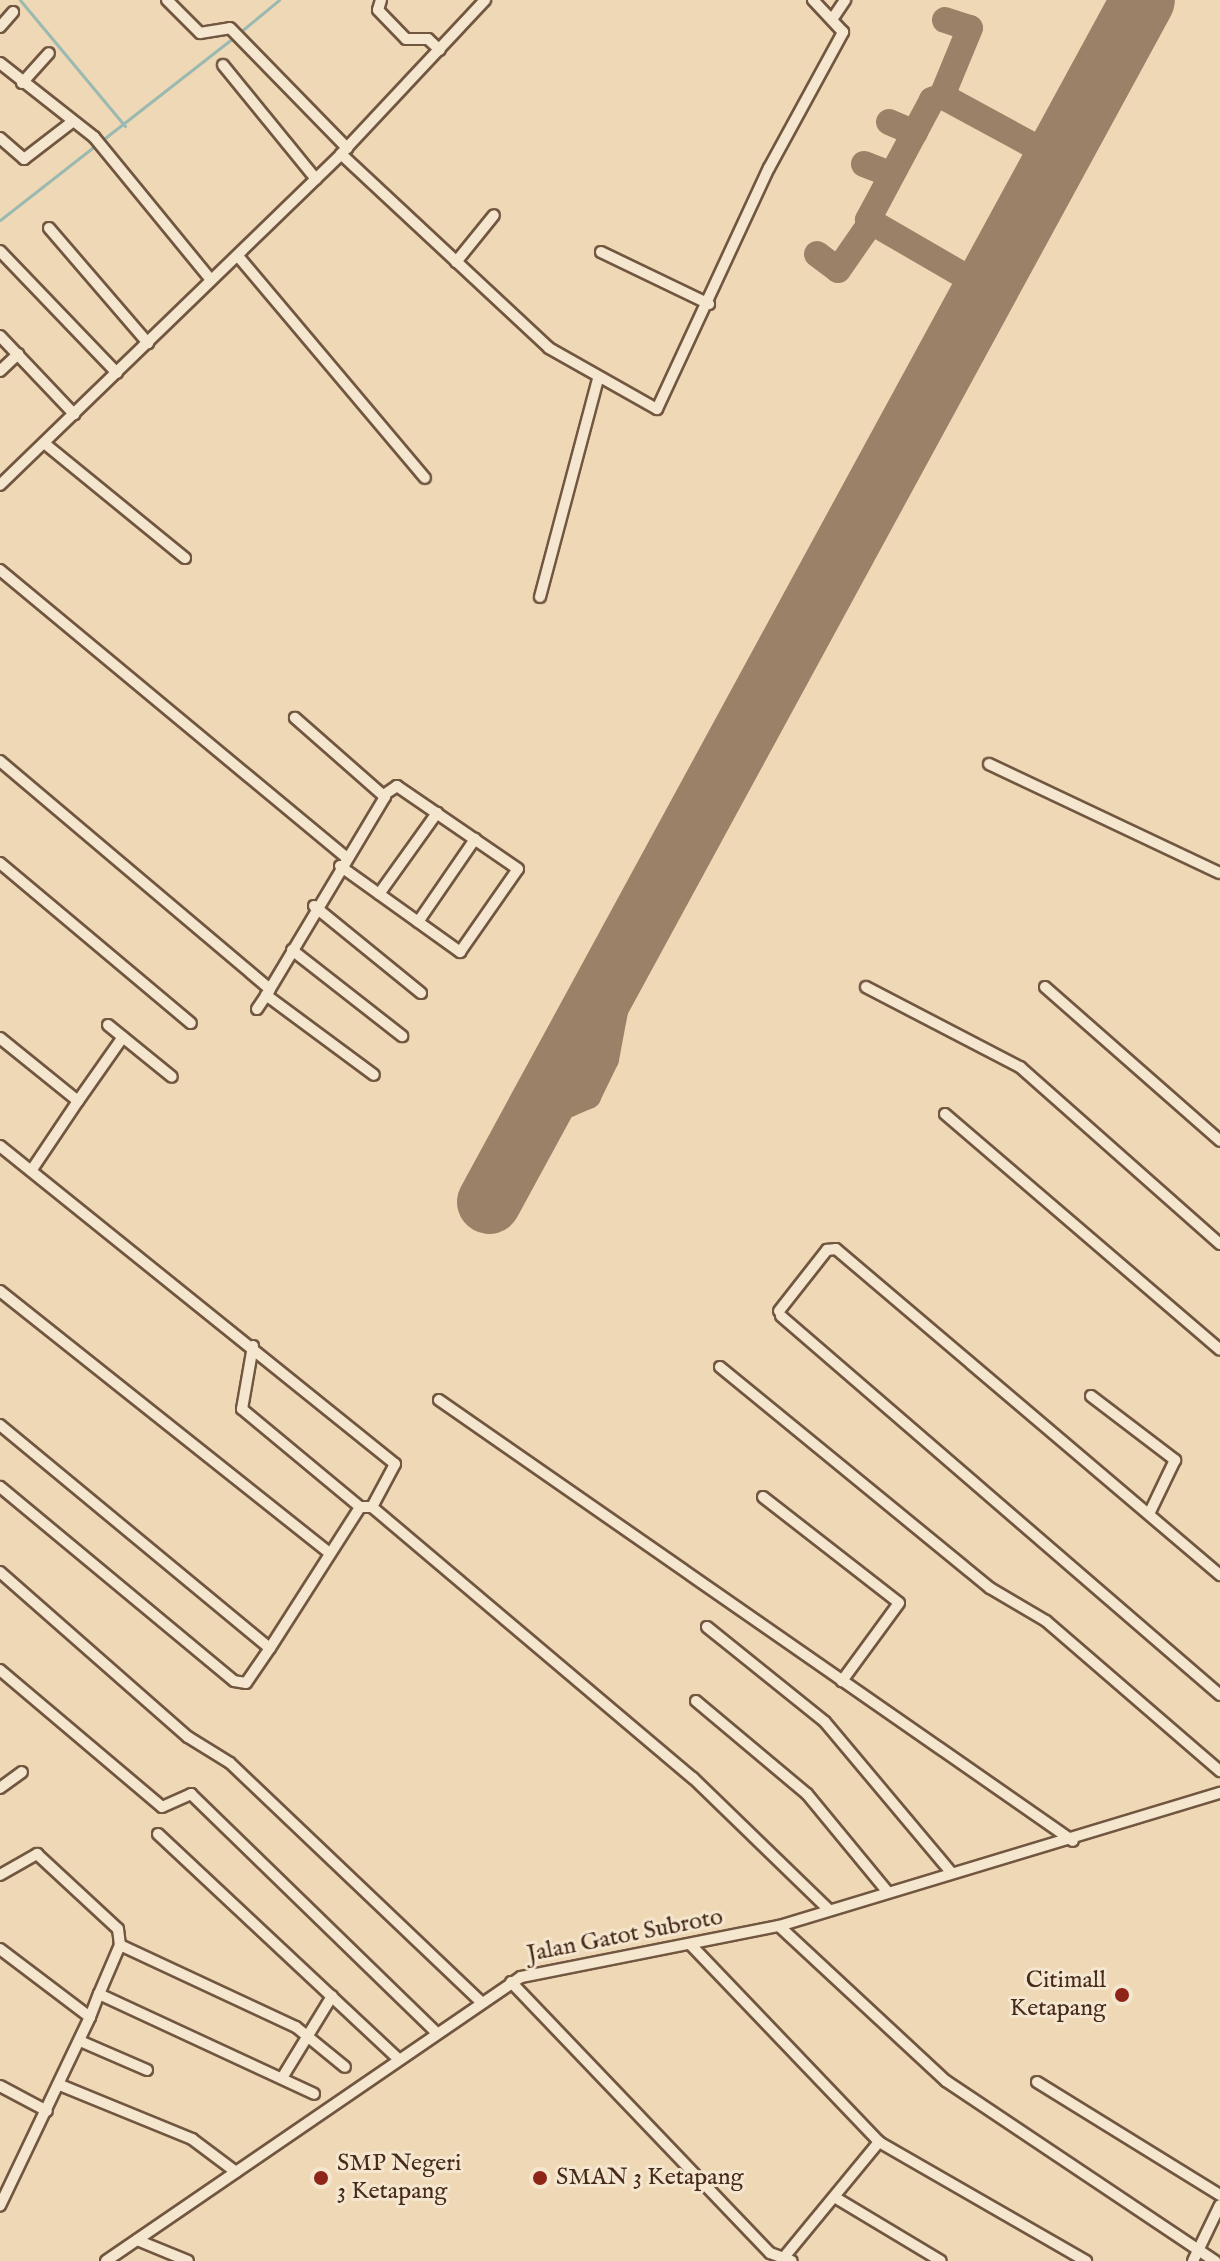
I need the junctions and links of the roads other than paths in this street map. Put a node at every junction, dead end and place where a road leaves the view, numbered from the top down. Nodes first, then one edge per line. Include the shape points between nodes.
1 (167, 0) edge
2 (381, 0) edge
3 (485, 0) edge
4 (813, 0) edge
5 (845, 0) edge
6 (13, 12) dead end
7 (833, 18) junction
8 (0, 27) edge
9 (440, 50) junction
10 (49, 53) dead end
11 (0, 63) edge
12 (223, 65) dead end
13 (22, 83) junction
14 (71, 123) junction
15 (0, 138) edge
16 (344, 151) junction
17 (316, 179) junction
18 (494, 215) dead end
19 (49, 228) dead end
20 (0, 251) edge
21 (601, 252) dead end
22 (238, 256) junction
23 (456, 262) junction
24 (211, 280) junction
25 (709, 304) junction
26 (0, 336) edge
27 (148, 343) junction
28 (18, 354) junction
29 (0, 371) edge
30 (117, 373) junction
31 (598, 379) junction
32 (74, 414) junction
33 (44, 443) junction
34 (425, 478) dead end
35 (0, 485) edge
36 (185, 558) dead end
37 (0, 570) edge
38 (540, 597) dead end
39 (295, 718) dead end
40 (0, 761) edge
41 (989, 764) dead end
42 (385, 794) junction
43 (437, 813) junction
44 (475, 839) junction
45 (342, 861) junction
46 (0, 863) edge
47 (1220, 873) edge
48 (379, 894) junction
49 (314, 906) junction
50 (418, 922) junction
51 (292, 950) junction
52 (866, 987) dead end
53 (1045, 987) dead end
54 (268, 992) junction
55 (421, 993) dead end
56 (257, 1009) dead end
57 (191, 1023) dead end
58 (108, 1025) dead end
59 (402, 1036) dead end
60 (123, 1037) junction
61 (0, 1038) edge
62 (374, 1075) dead end
63 (172, 1077) dead end
64 (78, 1101) junction
65 (945, 1114) dead end
66 (1220, 1141) edge
67 (0, 1146) edge
68 (31, 1171) junction
69 (1220, 1244) edge
70 (0, 1291) edge
71 (253, 1346) junction
72 (1220, 1350) edge
73 (720, 1367) dead end
74 (1091, 1396) dead end
75 (439, 1400) dead end
76 (0, 1425) edge
77 (0, 1487) edge
78 (763, 1497) dead end
79 (360, 1507) junction
80 (372, 1507) junction
81 (1149, 1514) junction
82 (327, 1551) junction
83 (0, 1572) edge
84 (1220, 1575) edge
85 (707, 1627) dead end
86 (270, 1648) junction
87 (0, 1670) edge
88 (842, 1681) junction
89 (1220, 1695) edge
90 (696, 1701) dead end
91 (1220, 1771) edge
92 (22, 1772) dead end
93 (0, 1788) edge
94 (1220, 1793) edge
95 (158, 1834) dead end
96 (1073, 1841) junction
97 (950, 1871) junction
98 (0, 1875) edge
99 (887, 1891) junction
100 (828, 1909) junction
101 (779, 1926) junction
102 (690, 1944) junction
103 (120, 1945) junction
104 (0, 1949) edge
105 (511, 1982) junction
106 (99, 1994) junction
107 (332, 1996) junction
108 (479, 2000) junction
109 (90, 2017) junction
110 (435, 2031) junction
111 (307, 2033) junction
112 (80, 2041) junction
113 (397, 2058) junction
114 (147, 2070) dead end
115 (282, 2078) junction
116 (1037, 2082) dead end
117 (360, 2084) junction
118 (60, 2085) junction
119 (0, 2086) edge
120 (332, 2104) junction
121 (47, 2111) junction
122 (879, 2142) junction
123 (236, 2172) junction
124 (1220, 2195) edge
125 (1, 2197) edge
126 (836, 2198) junction
127 (1220, 2205) edge
128 (137, 2240) junction
129 (1202, 2247) junction
130 (767, 2257) edge
131 (788, 2259) edge
132 (106, 2261) edge
133 (188, 2261) edge
134 (941, 2261) edge
135 (1086, 2261) edge
136 (1193, 2261) edge
137 (1215, 2261) edge

1 - 16 street via 200,33 230,28
2 - 9 street via 378,10 406,39 425,38
3 - 9 street
4 - 7 street
5 - 7 street
6 - 8 street
7 - 25 street via 843,32 769,168
9 - 16 street
10 - 13 street
11 - 13 street
12 - 17 street
13 - 14 street
14 - 15 street via 24,159
14 - 24 street via 94,137
16 - 17 street
16 - 23 street
17 - 22 street
18 - 23 street
19 - 27 street
20 - 30 street
21 - 25 street
22 - 24 street
22 - 34 street
23 - 31 street via 549,348
24 - 27 street
25 - 31 street via 657,409
26 - 28 street
27 - 30 street
28 - 29 street
28 - 32 street
30 - 32 street
31 - 38 street
32 - 33 street
33 - 35 street
33 - 36 street
37 - 45 street
39 - 42 street
40 - 54 street
41 - 47 street
42 - 43 street via 397,786
42 - 45 street
43 - 44 street
43 - 48 street
44 - 50 street
44 - 50 street via 518,869 460,952
45 - 48 street
45 - 49 street
46 - 57 street
48 - 50 street
49 - 51 street
49 - 55 street
51 - 54 street
51 - 59 street
52 - 69 street via 1020,1067
53 - 66 street
54 - 56 street
54 - 62 street
58 - 60 street
60 - 63 street
60 - 64 street
61 - 64 street
64 - 68 street
65 - 72 street
67 - 68 street
68 - 71 street
70 - 82 street
71 - 79 street via 242,1409
71 - 80 street via 395,1464
73 - 91 street via 990,1588 1046,1621
74 - 81 street via 1175,1460
75 - 88 street
76 - 86 street
77 - 86 street via 234,1681 246,1683
78 - 88 street via 899,1603
79 - 80 street
79 - 82 street
80 - 100 street via 727,1808
81 - 84 street
81 - 89 street via 836,1249 827,1250 780,1314
82 - 86 street
83 - 108 street via 188,1737 230,1763
85 - 97 street via 825,1722
87 - 110 street via 162,1807 191,1794
88 - 96 street
90 - 99 street via 807,1794
92 - 93 street
94 - 96 street, Jalan Gatot Subroto
95 - 107 street
96 - 97 street, Jalan Gatot Subroto
97 - 99 street, Jalan Gatot Subroto
98 - 103 street via 30,1855 42,1856 118,1929
99 - 100 street, Jalan Gatot Subroto
100 - 101 street, Jalan Gatot Subroto
101 - 102 street, Jalan Gatot Subroto
101 - 129 street via 946,2081
102 - 105 street, Jalan Gatot Subroto
102 - 122 street
103 - 106 street
103 - 111 street
104 - 109 street
105 - 108 street, Jalan Gatot Subroto
105 - 130 street
106 - 109 street
106 - 115 street
107 - 111 street
107 - 113 street
108 - 110 street, Jalan Gatot Subroto
109 - 112 street
110 - 113 street, Jalan Gatot Subroto
111 - 115 street
111 - 117 street
112 - 114 street
112 - 118 street
113 - 117 street, Jalan Gatot Subroto
115 - 120 street
116 - 124 street
117 - 120 street, Jalan Gatot Subroto
118 - 121 street
118 - 123 street via 192,2139
119 - 121 street
120 - 123 street, Jalan Gatot Subroto
121 - 125 street
122 - 126 street
122 - 135 street
123 - 128 street, Jalan Gatot Subroto
126 - 131 street
126 - 134 street
127 - 129 street
128 - 132 street, Jalan Gatot Subroto
128 - 133 street
129 - 136 street
129 - 137 street
130 - 131 street

